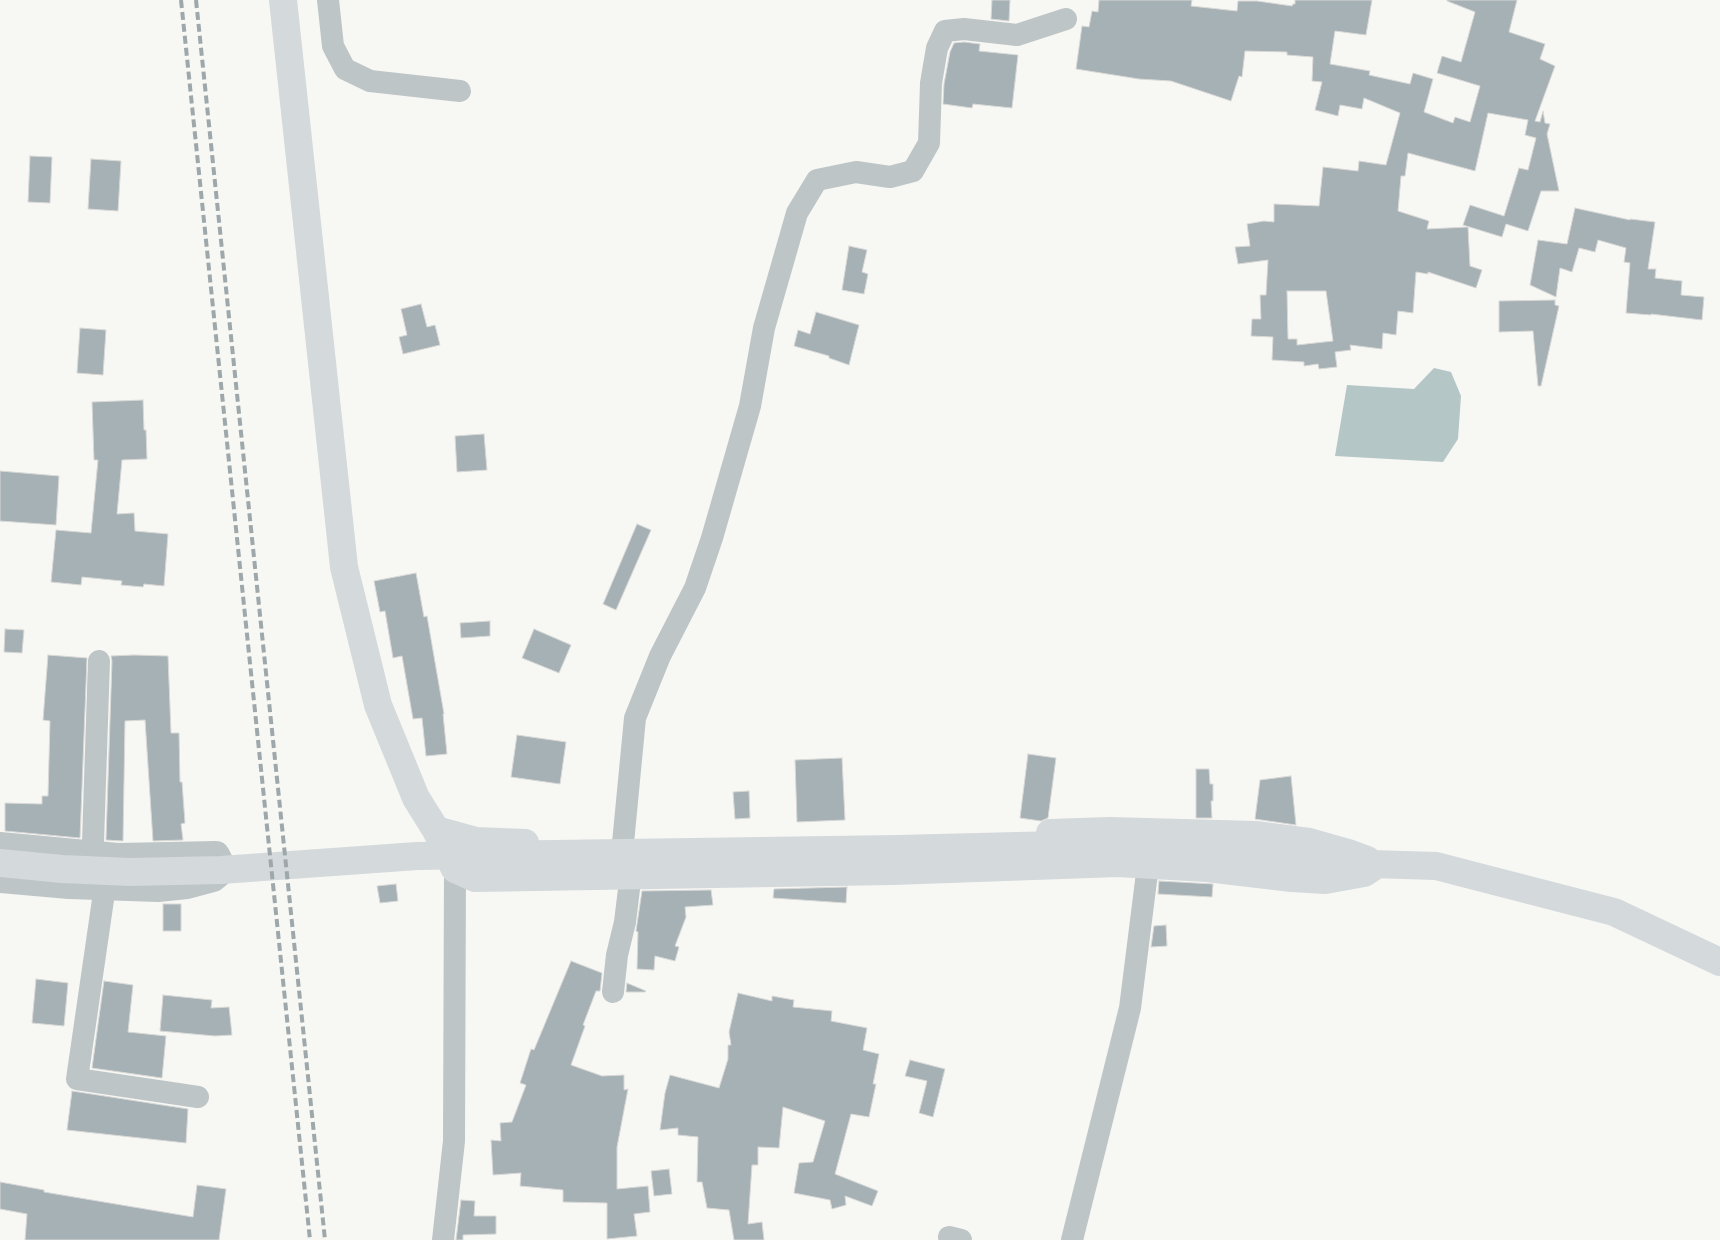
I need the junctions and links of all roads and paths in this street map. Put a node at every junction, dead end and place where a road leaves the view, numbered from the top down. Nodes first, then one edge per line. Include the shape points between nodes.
1 (283, 0) edge
2 (328, 0) edge
3 (1066, 19) dead end
4 (460, 91) dead end
5 (99, 661) dead end
6 (436, 830) junction
7 (623, 843) junction
8 (0, 846) edge
9 (92, 855) junction
10 (0, 863) edge
11 (1377, 864) junction
12 (1148, 865) junction
13 (456, 869) junction
14 (626, 875) junction
15 (0, 879) edge
16 (98, 886) junction
17 (1720, 962) edge
18 (613, 992) dead end
19 (198, 1097) dead end
20 (443, 1240) edge
21 (1072, 1240) edge

1 - 6 main road via 344,567 378,704 416,798
2 - 4 street via 333,46 345,69 370,80
3 - 7 street via 1017,35 964,29 945,31 936,48 931,83 929,143 913,171 890,177 856,172 817,180 797,213 764,328 750,406 712,538 695,588 660,656 636,718
5 - 9 street
6 - 7 main road via 476,841
6 - 13 main road
7 - 11 main road via 1110,831 1255,835 1309,842
7 - 14 street
8 - 9 street
9 - 16 street
9 - 16 street via 216,855 220,863 219,873 213,878 187,884 158,888
10 - 11 main road via 140,872 222,870 417,856 1058,845 1164,847
11 - 12 main road via 1364,873 1325,880
11 - 17 main road via 1436,866 1614,912
12 - 14 main road via 1118,863
12 - 21 street via 1130,1008
13 - 14 main road via 475,878
13 - 20 street via 454,1141
14 - 18 street via 630,888
15 - 16 street
16 - 19 street via 77,1080

